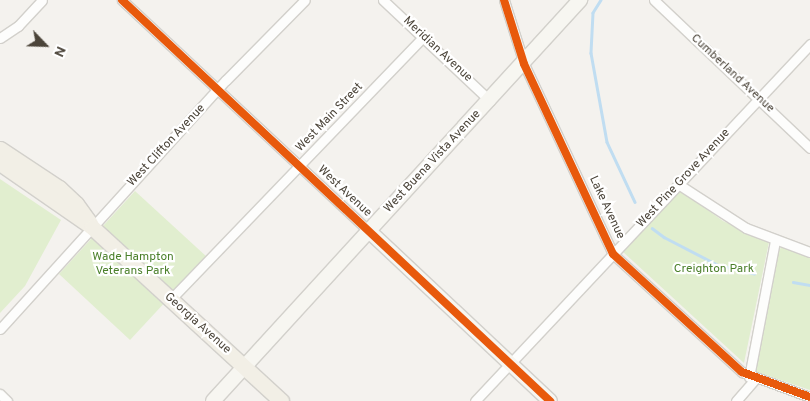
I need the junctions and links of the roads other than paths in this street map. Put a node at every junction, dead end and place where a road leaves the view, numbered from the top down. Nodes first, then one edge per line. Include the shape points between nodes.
1 (42, 0) edge
2 (122, 0) edge
3 (306, 0) edge
4 (383, 0) edge
5 (504, 0) edge
6 (580, 0) edge
7 (654, 0) edge
8 (423, 37) junction
9 (0, 38) edge
10 (810, 44) edge
11 (524, 64) junction
12 (220, 90) junction
13 (759, 99) junction
14 (490, 101) junction
15 (810, 148) edge
16 (0, 149) edge
17 (0, 163) edge
18 (299, 166) junction
19 (678, 184) junction
20 (92, 227) junction
21 (369, 231) junction
22 (775, 241) junction
23 (810, 252) edge
24 (613, 254) junction
25 (170, 300) junction
26 (0, 330) edge
27 (511, 363) junction
28 (245, 367) junction
29 (752, 378) junction
30 (0, 394) edge
31 (810, 397) edge
32 (7, 401) edge
33 (213, 401) edge
34 (281, 401) edge
35 (475, 401) edge
36 (550, 401) edge
37 (736, 401) edge

1 - 9 street via 18,26
2 - 12 street, West Avenue
3 - 12 street, West Clifton Avenue
4 - 8 street, Meridian Avenue
5 - 11 street, Lake Avenue
6 - 11 street, West Buena Vista Avenue
7 - 13 street, Cumberland Avenue
8 - 14 street, Meridian Avenue
8 - 18 street, West Main Street
10 - 13 street, West Pine Grove Avenue
11 - 14 street, West Buena Vista Avenue
11 - 24 street, Lake Avenue
12 - 18 street, West Avenue
12 - 20 street, West Clifton Avenue
13 - 15 street, Cumberland Avenue
13 - 19 street, West Pine Grove Avenue
14 - 21 street, West Buena Vista Avenue
16 - 20 main road, Georgia Avenue via 70,198
17 - 20 main road, Georgia Avenue
18 - 21 street, West Avenue
18 - 25 street, West Main Street
19 - 22 street via 728,219
19 - 24 street, West Pine Grove Avenue
20 - 25 main road, Georgia Avenue
20 - 26 street, West Clifton Avenue
21 - 27 street, West Avenue
21 - 28 street, West Buena Vista Avenue
22 - 23 street
22 - 29 street
24 - 27 street, West Pine Grove Avenue
24 - 29 street, Lake Avenue via 696,332
25 - 28 main road, Georgia Avenue
27 - 35 street, West Pine Grove Avenue
27 - 36 street, West Avenue
28 - 33 street, West Buena Vista Avenue
28 - 34 main road, Georgia Avenue
29 - 31 street, Lake Avenue
29 - 37 street
30 - 32 street

